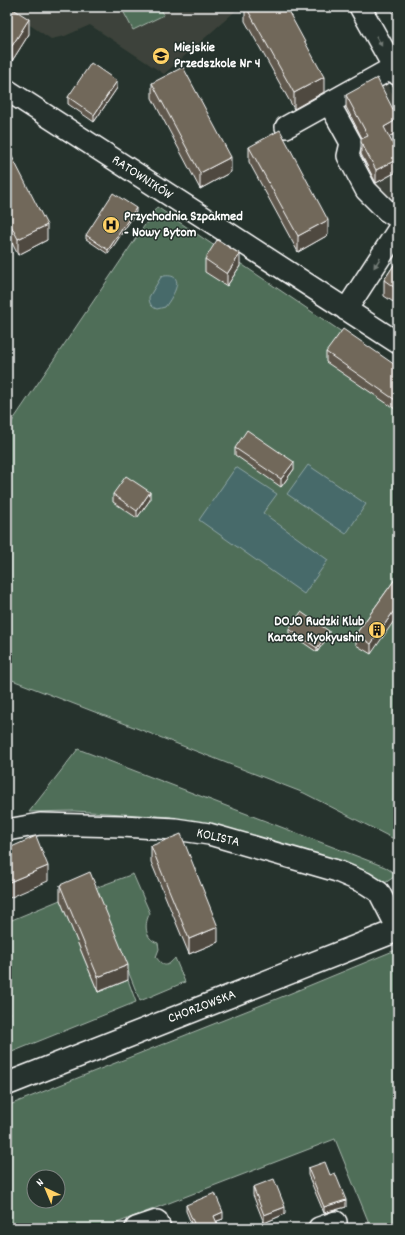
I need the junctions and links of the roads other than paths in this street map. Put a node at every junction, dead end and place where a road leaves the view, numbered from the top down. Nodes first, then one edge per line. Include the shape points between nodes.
1 (360, 7) edge
2 (396, 71) edge
3 (7, 90) edge
4 (329, 103) junction
5 (286, 127) dead end
6 (398, 218) edge
7 (398, 230) edge
8 (346, 310) junction
9 (398, 343) edge
10 (7, 830) edge
11 (398, 930) edge
12 (7, 1084) edge
13 (136, 1228) edge
14 (160, 1228) edge

1 -> 2 street
2 - 4 street
3 - 8 street, RATOWNIKÓW
4 - 5 street
4 - 6 street via 351,144 348,156 366,190
7 -> 8 street
8 - 9 street, RATOWNIKÓW
10 - 11 street, KOLISTA via 40,824 175,829 209,834 337,871 366,883 379,892
11 - 12 street, CHORZOWSKA
13 - 14 street via 157,1221

